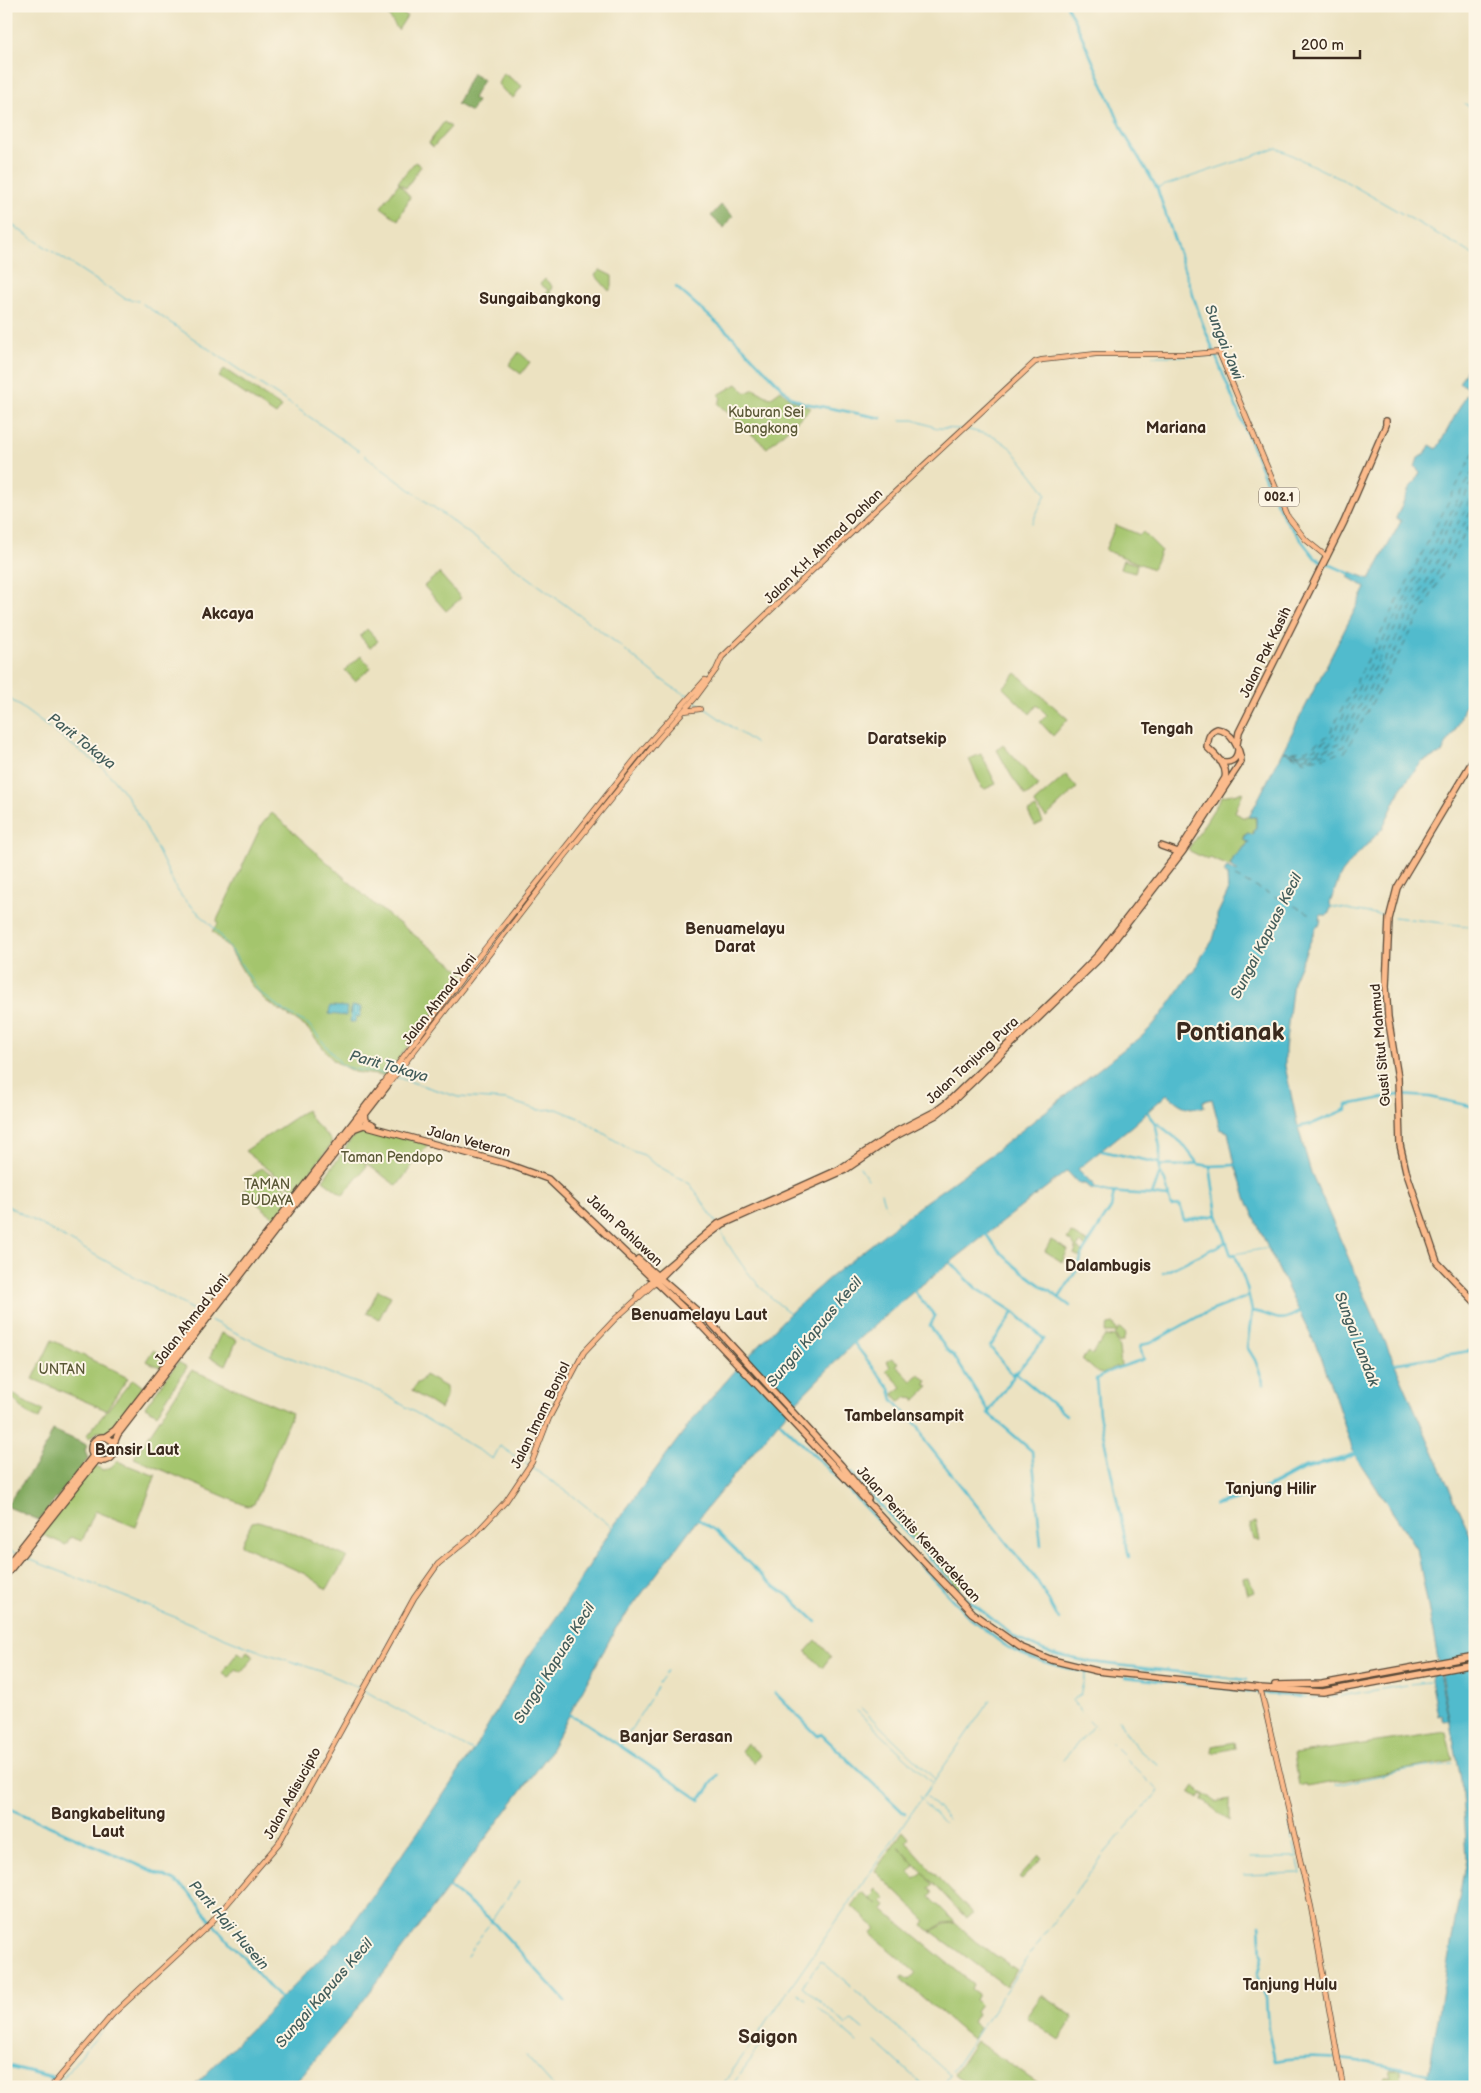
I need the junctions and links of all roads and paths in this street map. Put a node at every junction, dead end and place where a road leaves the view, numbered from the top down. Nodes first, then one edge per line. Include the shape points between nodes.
1 (1322, 563) junction
2 (1305, 596) junction
3 (690, 700) junction
4 (700, 709) dead end
5 (683, 711) junction
6 (1229, 735) junction
7 (1237, 748) junction
8 (1475, 756) edge
9 (638, 761) junction
10 (1220, 761) junction
11 (1228, 776) junction
12 (1161, 846) dead end
13 (1181, 850) junction
14 (385, 1085) junction
15 (365, 1114) junction
16 (353, 1129) junction
17 (390, 1130) junction
18 (572, 1200) joint
19 (656, 1279) junction
20 (1475, 1302) edge
21 (206, 1317) junction
22 (117, 1432) junction
23 (105, 1437) junction
24 (114, 1443) junction
25 (95, 1458) junction
26 (841, 1469) junction
27 (7, 1572) edge
28 (1475, 1656) edge
29 (1475, 1664) edge
30 (1270, 1688) junction
31 (362, 1690) joint
32 (1261, 1690) junction
33 (1264, 1702) junction
34 (51, 2087) edge
35 (1343, 2087) edge

1 - 1 highway via 1356,493 1386,421 1354,501
1 - 2 highway, Jalan Pak Kasih
1 - 3 main road, Jalan K.H. Ahmad Dahlan / 002.1 via 1291,522 1216,352 1096,354 1038,361 722,657 716,670
2 - 6 highway, Jalan Pak Kasih via 1240,724
2 - 7 highway, Jalan Pak Kasih via 1239,732
3 - 5 main road, Jalan Ahmad Yani
3 - 9 main road, Jalan Ahmad Yani
4 - 5 main road
5 - 9 main road, Jalan Ahmad Yani
6 - 7 highway
6 - 10 highway via 1215,730 1208,741 1207,747
7 - 10 highway via 1237,757 1226,763
7 - 11 highway, Jalan Pak Kasih via 1241,762
8 - 20 highway, Gusti Situt Mahmud via 1400,882 1389,919 1386,1000 1397,1070 1403,1158 1431,1249 1442,1269
9 - 14 main road, Jalan Ahmad Yani
10 - 11 highway
11 - 13 highway, Jalan Tanjung Pura
12 - 13 highway
13 - 19 highway, Jalan Tanjung Pura via 1102,957 939,1109 897,1131 838,1170 722,1223
14 - 15 highway, Jalan Ahmad Yani
14 - 21 highway, Jalan Ahmad Yani
15 - 16 highway, Jalan Ahmad Yani
15 - 17 highway, Jalan Veteran via 370,1124
16 - 17 highway, Jalan Veteran via 363,1125
16 - 21 highway, Jalan Ahmad Yani
17 - 18 highway, Jalan Veteran via 506,1160 544,1174
18 - 19 highway, Jalan Pahlawan
19 - 26 highway, Jalan Perintis Kemerdekaan
19 - 26 highway, Jalan Perintis Kemerdekaan via 710,1322
19 - 31 main road, Jalan Imam Bonjol via 584,1352 549,1418 529,1468 496,1514 438,1564 414,1598
21 - 22 highway, Jalan Ahmad Yani
22 - 23 highway
22 - 24 highway
23 - 24 highway
23 - 25 highway via 92,1443
24 - 25 highway via 116,1451 107,1462
25 - 27 highway
26 - 32 highway, Jalan Perintis Kemerdekaan via 966,1605 1022,1646 1088,1668
28 - 32 highway via 1321,1684
29 - 30 highway via 1323,1692
30 - 32 highway
30 - 33 main road
31 - 34 main road, Jalan Adisucipto via 281,1840 212,1922 113,2014
32 - 33 main road
33 - 35 main road via 1311,1908

